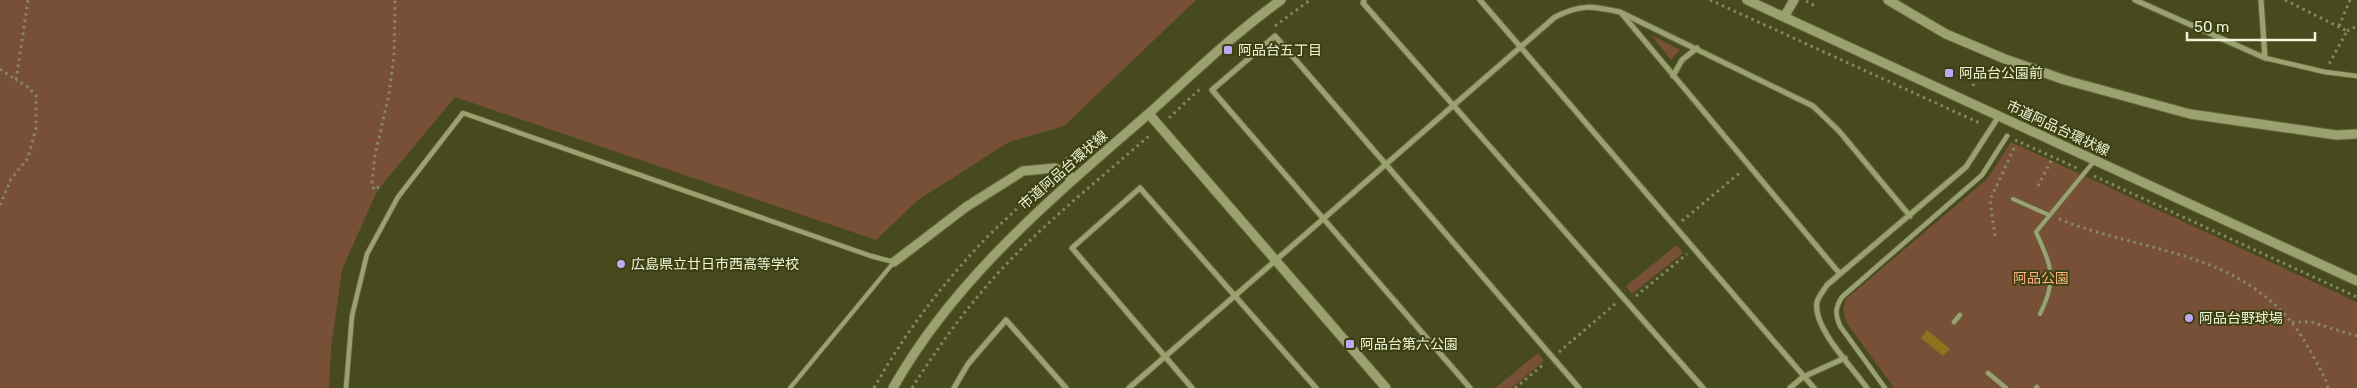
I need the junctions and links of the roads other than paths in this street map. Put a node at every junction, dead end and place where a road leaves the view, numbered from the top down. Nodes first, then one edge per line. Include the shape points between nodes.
1 (1281, 0) edge
2 (1364, 0) edge
3 (1480, 0) edge
4 (1747, 0) edge
5 (1794, 0) edge
6 (1888, 0) edge
7 (2135, 0) edge
8 (2261, 0) edge
9 (1620, 12) junction
10 (1784, 17) junction
11 (1520, 47) junction
12 (1697, 48) junction
13 (2266, 58) junction
14 (1673, 76) junction
15 (2357, 76) edge
16 (1454, 105) junction
17 (1149, 114) junction
18 (1998, 116) junction
19 (2357, 134) edge
20 (2006, 136) road end
21 (2095, 160) junction
22 (1386, 164) junction
23 (1074, 179) junction
24 (2013, 200) dead end
25 (2049, 215) junction
26 (1910, 216) junction
27 (1323, 219) junction
28 (1276, 260) junction
29 (894, 262) junction
30 (1840, 274) junction
31 (2357, 281) edge
32 (1235, 296) junction
33 (2040, 314) dead end
34 (1960, 316) dead end
35 (1954, 322) dead end
36 (1165, 356) junction
37 (1845, 358) junction
38 (1988, 373) dead end
39 (1803, 377) junction
40 (346, 388) edge
41 (790, 388) edge
42 (893, 388) edge
43 (954, 388) edge
44 (1066, 388) edge
45 (1128, 388) edge
46 (1192, 388) edge
47 (1316, 388) edge
48 (1386, 388) edge
49 (1470, 388) edge
50 (1579, 388) edge
51 (1703, 388) edge
52 (1790, 388) edge
53 (1814, 388) edge
54 (1866, 388) edge
55 (1885, 388) edge
56 (2006, 388) edge

1 - 17 street, 市道阿品台環状線
2 - 16 street
3 - 11 street
4 - 10 street, 市道阿品台環状線
5 - 10 street
6 - 19 street via 1946,34 2065,80 2190,114 2336,135
7 - 13 street
8 - 13 street
9 - 11 street via 1590,6 1572,8 1555,17
9 - 12 street
9 - 14 street
10 - 18 street, 市道阿品台環状線
11 - 16 street
11 - 39 street
12 - 14 street via 1682,60
12 - 26 street via 1813,106 1834,125
13 - 15 street
14 - 30 street
16 - 22 street
16 - 51 street
17 - 23 street, 市道阿品台環状線
17 - 28 street
18 - 21 street, 市道阿品台環状線
18 - 26 street via 1966,167
20 - 55 street via 1982,175 1842,297 1836,307 1840,326
21 - 25 lane
21 - 31 street, 市道阿品台環状線
22 - 27 street
22 - 27 street via 1275,36 1212,90
22 - 50 street
23 - 29 street via 1055,168 1023,171 966,207
23 - 42 street, 市道阿品台環状線 via 1022,226 954,298
24 - 25 lane
25 - 33 lane via 2036,232 2051,267 2051,286
26 - 30 street
27 - 28 street
27 - 49 street
28 - 32 street
28 - 48 street
29 - 40 street via 463,113 398,197 367,254 352,316
29 - 41 lane
30 - 37 street via 1827,285 1817,302 1818,317
32 - 36 street
32 - 36 street via 1140,188 1072,248
32 - 47 street
34 - 35 street
36 - 45 street
36 - 46 street
37 - 39 street
37 - 54 street
38 - 56 street
39 - 52 street
39 - 53 street
43 - 44 street via 968,364 1006,320

